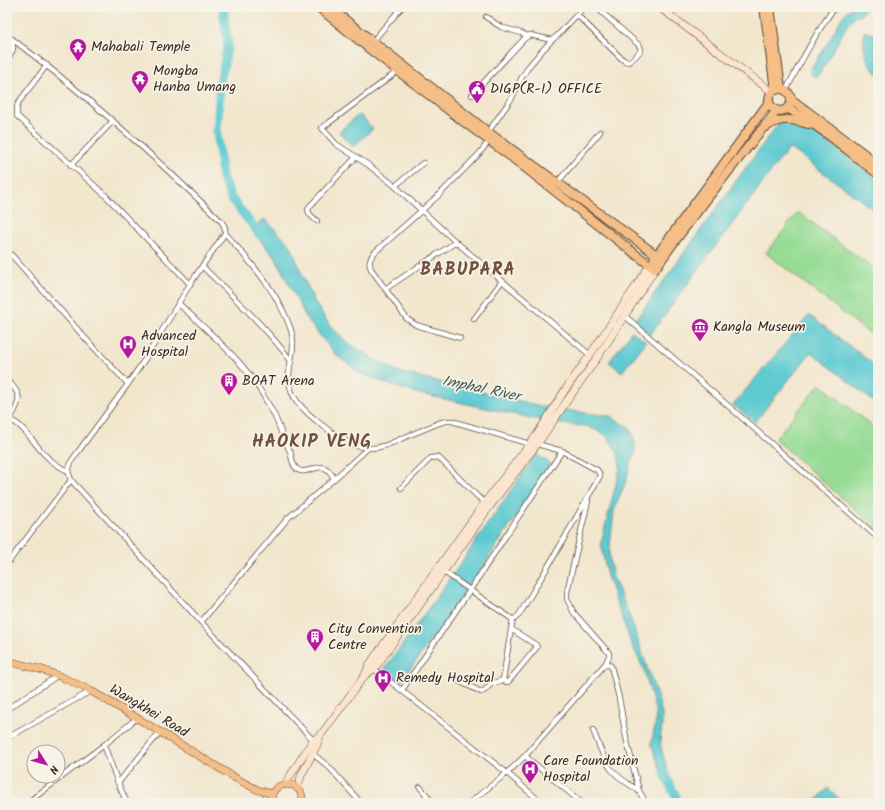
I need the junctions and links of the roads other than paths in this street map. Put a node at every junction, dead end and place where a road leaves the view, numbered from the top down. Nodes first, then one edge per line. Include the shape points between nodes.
1 (318, 7) edge
2 (329, 7) edge
3 (402, 7) edge
4 (584, 7) edge
5 (596, 7) edge
6 (659, 7) edge
7 (764, 7) edge
8 (770, 7) edge
9 (835, 7) edge
10 (577, 15) junction
11 (486, 17) dead end
12 (7, 36) edge
13 (528, 36) junction
14 (12, 39) junction
15 (552, 40) junction
16 (369, 44) junction
17 (7, 60) edge
18 (47, 65) junction
19 (398, 71) junction
20 (779, 90) junction
21 (472, 95) dead end
22 (792, 99) junction
23 (769, 102) junction
24 (787, 108) junction
25 (777, 110) junction
26 (113, 121) junction
27 (818, 128) junction
28 (762, 129) junction
29 (488, 132) junction
30 (600, 132) dead end
31 (489, 140) junction
32 (356, 157) junction
33 (423, 163) dead end
34 (878, 164) edge
35 (71, 166) junction
36 (878, 174) edge
37 (395, 186) junction
38 (555, 186) junction
39 (421, 210) junction
40 (599, 214) junction
41 (317, 221) dead end
42 (593, 221) junction
43 (225, 233) junction
44 (456, 242) junction
45 (7, 250) edge
46 (659, 258) junction
47 (202, 266) junction
48 (653, 267) junction
49 (502, 281) junction
50 (190, 284) junction
51 (385, 289) junction
52 (178, 303) junction
53 (625, 316) junction
54 (474, 319) dead end
55 (460, 338) dead end
56 (590, 355) junction
57 (291, 361) junction
58 (7, 380) edge
59 (128, 384) junction
60 (568, 392) junction
61 (8, 419) edge
62 (536, 441) junction
63 (368, 448) junction
64 (562, 450) junction
65 (68, 471) junction
66 (334, 479) junction
67 (71, 480) junction
68 (401, 488) dead end
69 (589, 496) junction
70 (485, 502) junction
71 (878, 538) edge
72 (7, 564) edge
73 (444, 572) junction
74 (470, 590) junction
75 (513, 620) junction
76 (201, 622) junction
77 (511, 629) junction
78 (7, 661) edge
79 (606, 663) junction
80 (372, 666) junction
81 (57, 676) junction
82 (455, 678) dead end
83 (503, 680) junction
84 (402, 690) junction
85 (91, 691) junction
86 (7, 709) edge
87 (137, 718) junction
88 (593, 730) dead end
89 (160, 732) junction
90 (7, 738) edge
91 (315, 743) junction
92 (104, 745) junction
93 (312, 754) junction
94 (525, 756) junction
95 (507, 773) junction
96 (118, 783) junction
97 (284, 784) junction
98 (420, 787) dead end
99 (298, 788) junction
100 (638, 791) junction
101 (272, 794) junction
102 (303, 802) edge
103 (27, 803) edge
104 (127, 803) edge
105 (272, 803) edge
106 (361, 803) edge
107 (433, 803) edge
108 (468, 803) edge
109 (542, 803) edge
110 (582, 803) edge
111 (646, 803) edge

1 - 16 highway
2 - 16 highway
3 - 16 street
4 - 10 street
5 - 10 street via 640,46 641,50 632,60 628,62 620,58
6 - 20 street
7 - 20 highway
8 - 20 highway
9 - 20 street
10 - 15 street
11 - 13 street via 501,27
12 - 14 street
13 - 15 street
13 - 21 street
14 - 17 street via 13,50
14 - 18 street
15 - 29 street via 529,66 512,98
16 - 19 highway
16 - 29 highway
18 - 26 street
18 - 35 street via 16,108 21,120
19 - 31 highway
19 - 32 street via 322,128 336,144
20 - 22 highway via 789,92
20 - 23 highway via 769,98
22 - 24 highway
22 - 34 highway
23 - 25 highway
23 - 46 highway
24 - 25 highway
24 - 27 highway
25 - 28 highway
26 - 35 street
26 - 43 street via 221,221
27 - 28 highway via 787,119 774,122
27 - 36 highway
28 - 46 highway
29 - 31 street
29 - 38 highway
30 - 38 street
31 - 38 highway
31 - 39 street via 440,194
32 - 37 street
32 - 41 street via 309,207 308,214
33 - 37 street
35 - 50 street via 105,195
37 - 39 street
38 - 40 highway
38 - 42 highway
39 - 44 street
39 - 51 street via 371,258 371,269
40 - 42 highway
40 - 46 highway
42 - 48 highway
43 - 47 street
43 - 57 street via 268,285 287,319 294,346
44 - 49 street
44 - 51 street
45 - 59 street
46 - 48 highway
47 - 50 street
47 - 57 street via 259,322
48 - 53 street
48 - 56 street
49 - 54 street
49 - 56 street
50 - 52 street
51 - 55 street via 411,322
52 - 59 street
52 - 66 street via 224,347 257,385 278,422 296,469 302,471 325,467
53 - 60 street via 597,358
53 - 71 street
56 - 60 street
57 - 63 street via 289,378 297,402 311,416 345,441
58 - 61 street via 18,396 17,407
59 - 65 street via 72,460
60 - 62 street
61 - 65 street via 20,426 55,464
62 - 63 street via 446,421 380,448
62 - 64 street
62 - 70 street
62 - 73 street
63 - 66 street
64 - 69 street via 599,473
64 - 74 street
65 - 67 street
66 - 76 street via 288,518
67 - 72 street
67 - 76 street
68 - 70 street via 431,458 438,457
69 - 75 street via 538,584
69 - 79 street via 567,599 574,613 609,652 610,656
70 - 80 street
73 - 74 street
73 - 80 street
74 - 75 street
74 - 84 street
75 - 77 street
76 - 91 street
77 - 83 street
77 - 83 street via 537,647 508,682
78 - 81 main road, Wangkhei Road
79 - 94 street
79 - 100 street via 611,666 619,698
80 - 84 street
80 - 91 street
81 - 85 main road, Wangkhei Road
81 - 86 street
82 - 83 street via 481,692 491,684
84 - 95 street
85 - 87 main road, Wangkhei Road
85 - 90 street
87 - 89 main road, Wangkhei Road
87 - 92 street
88 - 100 street via 610,768
89 - 96 street
89 - 101 main road, Wangkhei Road via 237,779
91 - 93 street
91 - 97 street
92 - 96 street
92 - 103 street
93 - 99 street
93 - 106 street via 329,767
94 - 95 street
94 - 110 street
95 - 108 street
95 - 109 street
96 - 104 street
97 - 99 main road
97 - 101 main road
98 - 107 street
99 - 102 main road
100 - 111 street
101 - 105 main road

